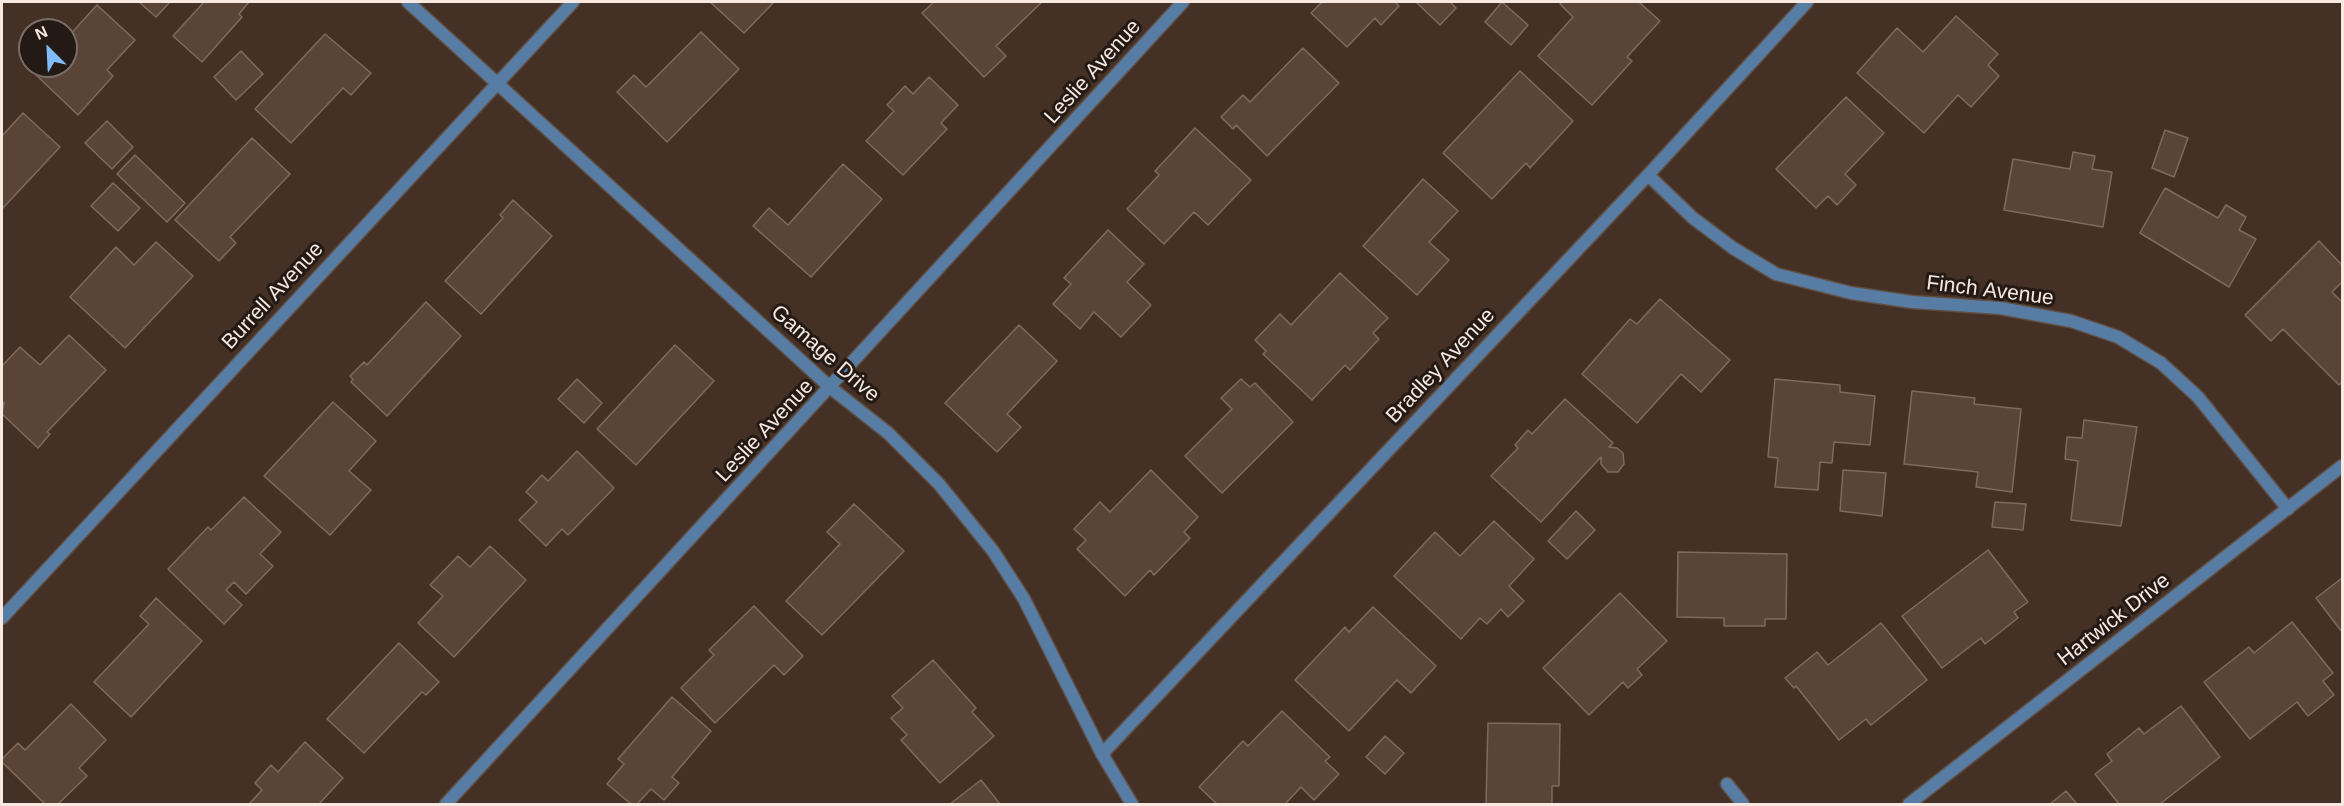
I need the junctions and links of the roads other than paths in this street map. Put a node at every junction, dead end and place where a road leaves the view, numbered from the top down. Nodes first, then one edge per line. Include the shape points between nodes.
1 (408, 2) edge
2 (573, 2) edge
3 (1183, 2) edge
4 (1807, 2) edge
5 (496, 84) junction
6 (1648, 175) junction
7 (831, 388) junction
8 (2343, 466) edge
9 (2288, 509) junction
10 (2, 618) edge
11 (1102, 754) junction
12 (1727, 784) dead end
13 (446, 804) edge
14 (1132, 804) edge
15 (1743, 804) edge
16 (1909, 804) edge

1 - 5 street, Gamage Drive
2 - 5 street, Burrell Avenue
3 - 7 street, Leslie Avenue
4 - 6 street, Bradley Avenue
5 - 7 street, Gamage Drive
5 - 10 street, Burrell Avenue
6 - 9 street, Finch Avenue via 1693,218 1776,274 1851,293 2010,310 2071,321 2118,337 2161,363 2198,397
6 - 11 street, Bradley Avenue
7 - 11 street, Gamage Drive via 895,440 939,484 993,551 1024,599
7 - 13 street, Leslie Avenue
8 - 9 street, Hartwick Drive
9 - 16 street, Hartwick Drive
11 - 14 street, Gamage Drive
12 - 15 street

